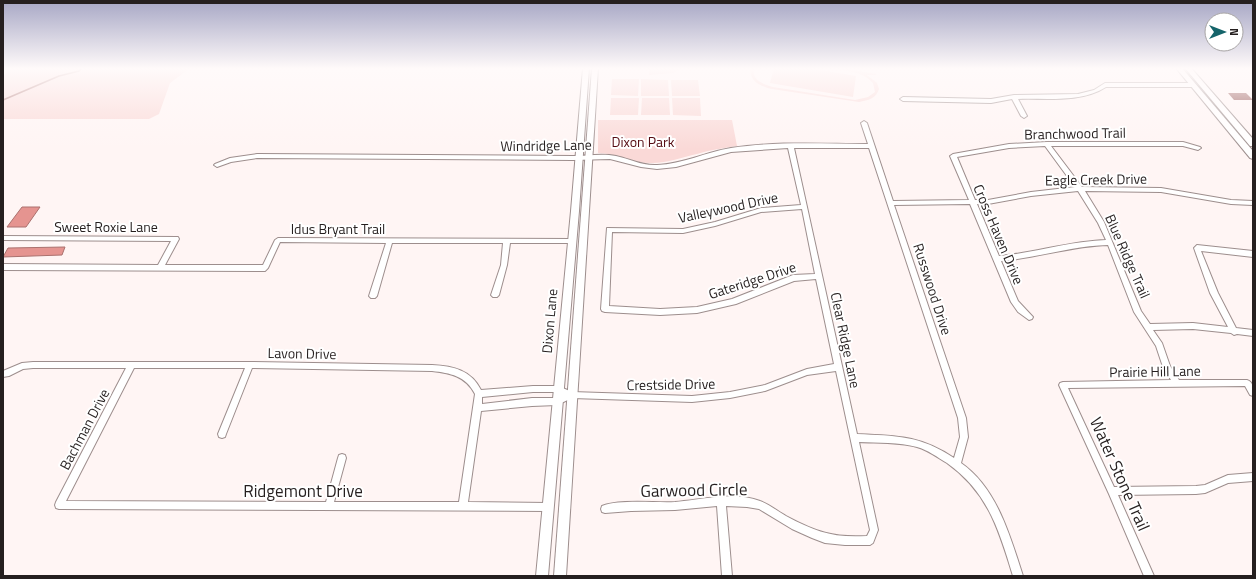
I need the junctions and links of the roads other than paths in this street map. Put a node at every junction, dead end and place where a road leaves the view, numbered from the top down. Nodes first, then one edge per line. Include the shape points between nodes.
1 (584, 95) edge
2 (593, 95) edge
3 (1082, 95) edge
4 (1201, 95) edge
5 (1211, 95) edge
6 (1014, 97) junction
7 (903, 99) dead end
8 (1024, 116) dead end
9 (864, 123) dead end
10 (1047, 144) junction
11 (1253, 144) edge
12 (791, 146) junction
13 (872, 146) junction
14 (1198, 148) dead end
15 (953, 156) joint
16 (1253, 156) edge
17 (590, 157) junction
18 (579, 158) junction
19 (217, 165) dead end
20 (1080, 189) junction
21 (891, 203) junction
22 (972, 203) junction
23 (1253, 203) edge
24 (804, 207) junction
25 (609, 230) joint
26 (3, 238) edge
27 (390, 240) junction
28 (507, 241) junction
29 (572, 241) junction
30 (1110, 242) junction
31 (1253, 254) edge
32 (996, 259) junction
33 (3, 267) edge
34 (160, 268) junction
35 (819, 276) junction
36 (495, 295) dead end
37 (373, 296) dead end
38 (1029, 317) dead end
39 (1149, 327) junction
40 (1234, 332) junction
41 (1253, 333) edge
42 (132, 364) junction
43 (250, 365) junction
44 (839, 367) junction
45 (4, 376) edge
46 (1177, 384) junction
47 (1063, 385) joint
48 (558, 389) junction
49 (1253, 393) edge
50 (479, 394) junction
51 (572, 394) junction
52 (557, 402) junction
53 (477, 408) junction
54 (222, 434) dead end
55 (854, 438) junction
56 (342, 458) dead end
57 (956, 464) junction
58 (1253, 477) edge
59 (1112, 491) junction
60 (721, 502) junction
61 (59, 505) joint
62 (329, 506) junction
63 (463, 506) junction
64 (548, 507) junction
65 (605, 509) dead end
66 (870, 540) joint
67 (542, 576) edge
68 (560, 576) edge
69 (727, 576) edge
70 (1018, 576) edge
71 (1149, 576) edge

1 - 18 main road, Dixon Lane
2 - 17 main road, Dixon Lane
3 - 6 street
4 - 16 main road
5 - 11 main road
6 - 7 street via 990,101
6 - 8 street
9 - 13 street, Russwood Drive
10 - 14 street, Branchwood Trail via 1178,144
10 - 15 street, Branchwood Trail via 1009,146
10 - 20 street, Blue Ridge Trail
12 - 13 street, Windridge Lane
12 - 17 street, Windridge Lane via 728,151 658,167 632,164 616,158
12 - 24 street, Clear Ridge Lane
13 - 21 street, Russwood Drive
15 - 22 street, Cross Haven Drive
17 - 18 street, Windridge Lane
17 - 51 main road, Dixon Lane
18 - 19 street, Windridge Lane via 257,156 230,160
18 - 29 main road, Dixon Lane
20 - 22 street, Eagle Creek Drive
20 - 23 street, Eagle Creek Drive via 1161,190 1231,202
20 - 30 street, Blue Ridge Trail via 1101,222
21 - 22 street, Eagle Creek Drive
21 - 57 street, Russwood Drive via 962,418 964,437
22 - 32 street, Cross Haven Drive
24 - 25 street, Valleywood Drive via 761,210 683,231
24 - 35 street, Clear Ridge Lane
25 - 35 street, Gateridge Drive via 605,309 660,312 697,310 733,302 793,278
26 - 34 street, Sweet Roxie Lane via 176,239
27 - 28 street, Idus Bryant Trail
27 - 34 street, Idus Bryant Trail via 278,240 265,268
27 - 37 street
28 - 29 street, Idus Bryant Trail
28 - 36 street via 504,265
29 - 48 main road, Dixon Lane
30 - 32 street via 1088,243
30 - 39 street, Blue Ridge Trail via 1138,312
31 - 40 street via 1197,248 1214,293
32 - 38 street, Cross Haven Drive via 1015,302
33 - 34 street, Idus Bryant Trail
35 - 44 street, Clear Ridge Lane
39 - 40 street via 1193,326
39 - 46 street, Blue Ridge Trail
40 - 41 street
42 - 43 street, Lavon Drive
42 - 45 street, Lavon Drive via 32,364 22,366
42 - 61 street, Bachman Drive
43 - 50 street, Lavon Drive via 444,368 462,373 474,384
43 - 54 street
44 - 51 street, Crestside Drive via 806,372 765,388 692,400
44 - 55 street, Clear Ridge Lane
46 - 47 street, Prairie Hill Lane
46 - 49 street, Prairie Hill Lane via 1247,383
47 - 59 street, Water Stone Trail
48 - 50 street
48 - 51 street
48 - 52 main road, Dixon Lane
50 - 53 street
51 - 52 street
51 - 68 main road, Dixon Lane
52 - 53 street
52 - 64 main road, Dixon Lane
53 - 63 street
55 - 57 street via 916,444 934,450
55 - 66 street, Clear Ridge Lane via 874,530
56 - 62 street
57 - 70 street via 970,475 996,513
58 - 59 street via 1228,479 1196,490
59 - 71 street, Water Stone Trail
60 - 65 street, Garwood Circle
60 - 66 street, Garwood Circle via 759,504 819,538 836,541
60 - 69 street
61 - 62 street, Ridgemont Drive
62 - 63 street, Ridgemont Drive
63 - 64 street, Ridgemont Drive
64 - 67 main road, Dixon Lane

